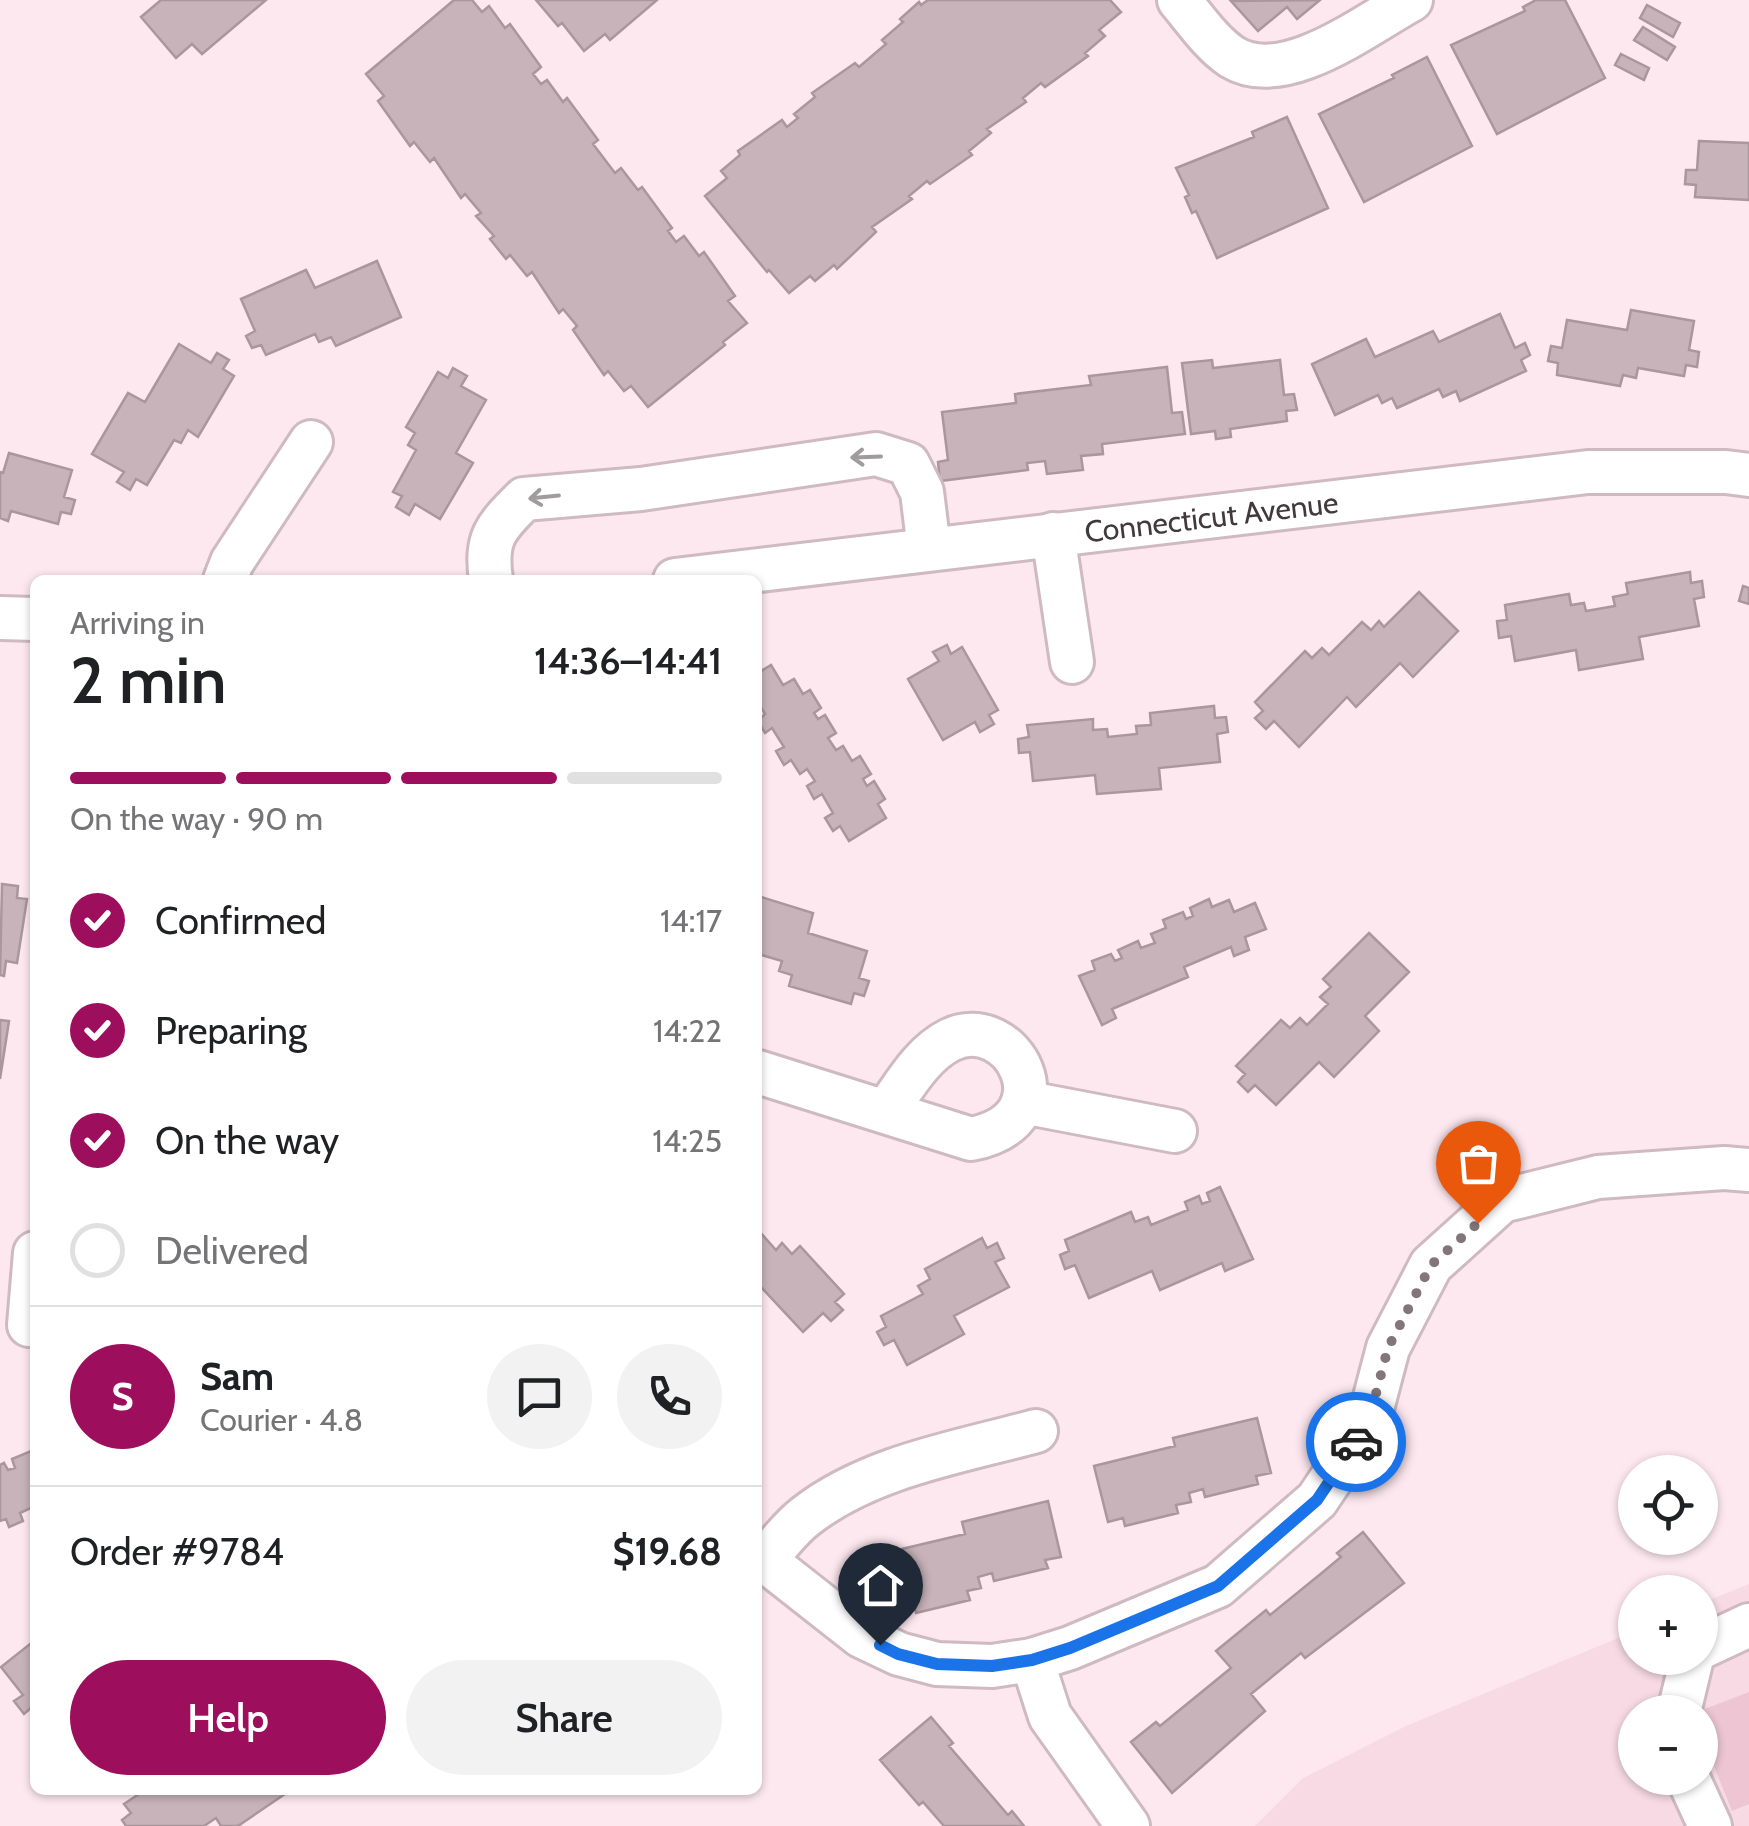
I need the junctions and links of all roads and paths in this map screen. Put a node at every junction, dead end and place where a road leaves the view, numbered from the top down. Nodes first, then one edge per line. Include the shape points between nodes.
1 (1179, 0) edge
2 (1411, 0) edge
3 (310, 442) dead end
4 (1749, 475) edge
5 (1052, 534) junction
6 (929, 549) junction
7 (227, 575) edge
8 (490, 575) edge
9 (716, 575) edge
10 (0, 618) edge
11 (30, 619) edge
12 (1072, 662) dead end
13 (762, 1073) edge
14 (1023, 1102) junction
15 (888, 1110) junction
16 (1175, 1130) dead end
17 (1749, 1170) edge
18 (30, 1279) edge
19 (21, 1324) edge
20 (1036, 1430) dead end
21 (762, 1557) edge
22 (762, 1559) edge
23 (1749, 1625) edge
24 (1718, 1640) edge
25 (1032, 1660) junction
26 (1696, 1795) edge
27 (1128, 1826) edge
28 (1710, 1826) edge

1 - 2 street via 1220,48 1269,66 1312,55
3 - 7 street
4 - 5 street, Connecticut Avenue via 1588,472
5 - 6 street, Connecticut Avenue
5 - 12 street
6 -> 8 street via 922,492 908,464 876,454 524,499 496,527 487,551
6 - 9 street, Connecticut Avenue
10 - 11 street
13 - 15 street
14 - 15 street via 1012,1124 971,1138
14 - 15 street via 1023,1073 1010,1051 971,1034 930,1054
14 - 16 street
17 - 25 street via 1598,1177 1502,1201 1431,1265 1388,1348 1368,1424 1317,1500 1218,1586
18 - 19 street
20 - 21 street via 842,1492
22 - 25 street via 861,1636 898,1654 937,1664
23 - 24 street
25 - 27 street via 1050,1716
26 - 28 street

